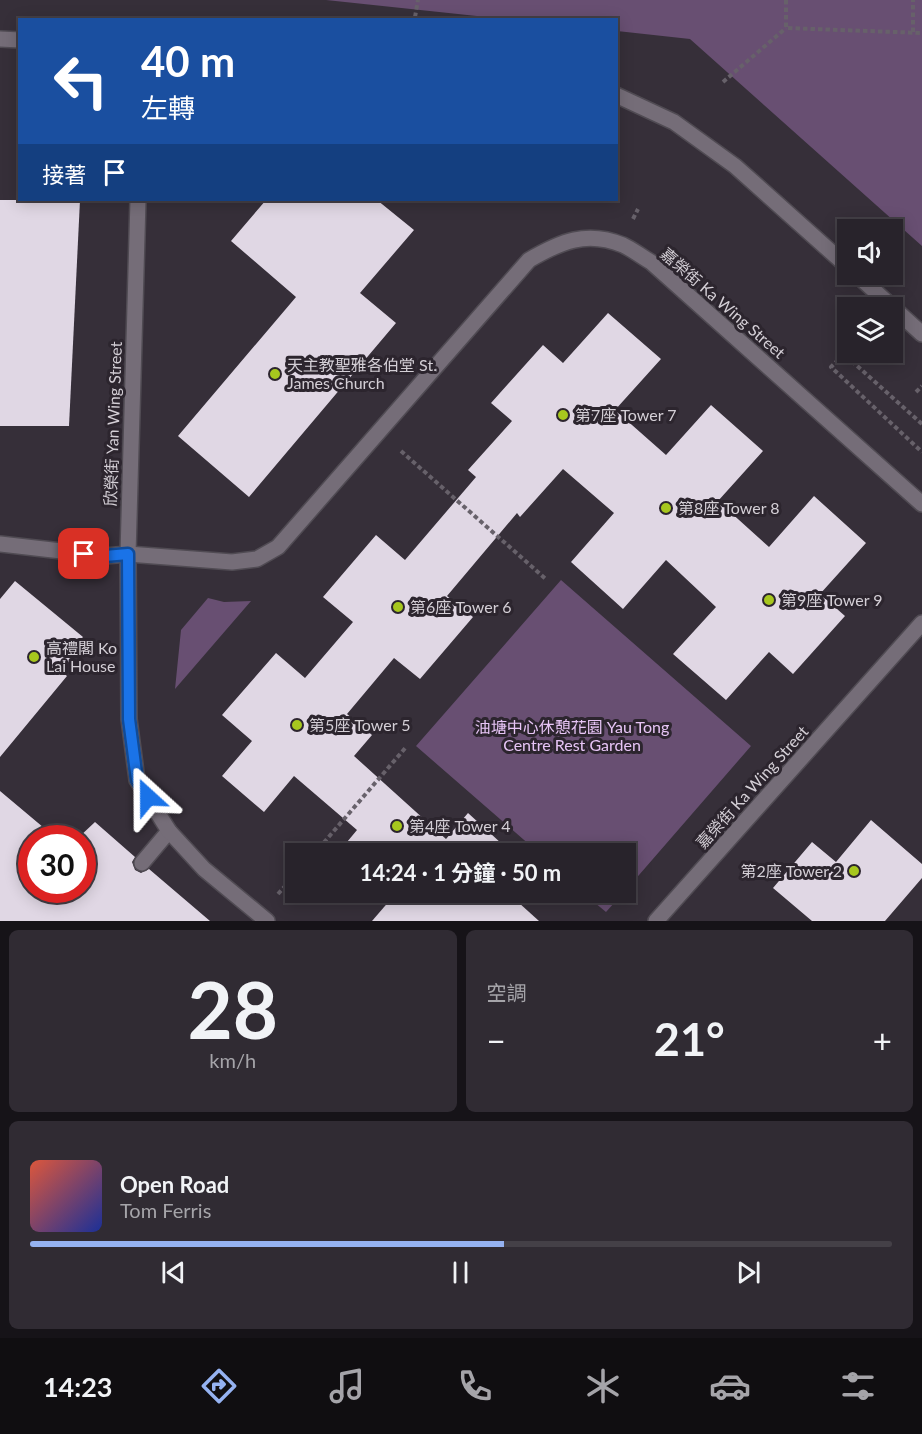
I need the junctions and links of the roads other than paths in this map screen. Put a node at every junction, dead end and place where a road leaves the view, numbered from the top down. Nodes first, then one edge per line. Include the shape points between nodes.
1 (0, 39) edge
2 (18, 40) edge
3 (618, 96) edge
4 (138, 201) edge
5 (837, 257) edge
6 (868, 285) edge
7 (922, 334) edge
8 (922, 504) edge
9 (0, 544) edge
10 (128, 554) junction
11 (922, 623) edge
12 (169, 831) junction
13 (142, 863) dead end
14 (262, 919) edge
15 (656, 921) edge

1 - 2 street
3 - 5 street via 674,122 735,166
4 - 10 street, 欣榮街 Yan Wing Street
6 - 7 street
8 - 10 street, 嘉榮街 Ka Wing Street via 651,262 622,245 586,237 554,245 529,260 278,547 257,559 232,562
9 - 10 street, 嘉榮街 Ka Wing Street via 105,556
10 - 12 street, 欣榮街 Yan Wing Street via 129,719 137,780
11 - 15 street, 嘉榮街 Ka Wing Street
12 - 13 street
12 - 14 street, 欣榮街 Yan Wing Street via 204,869

